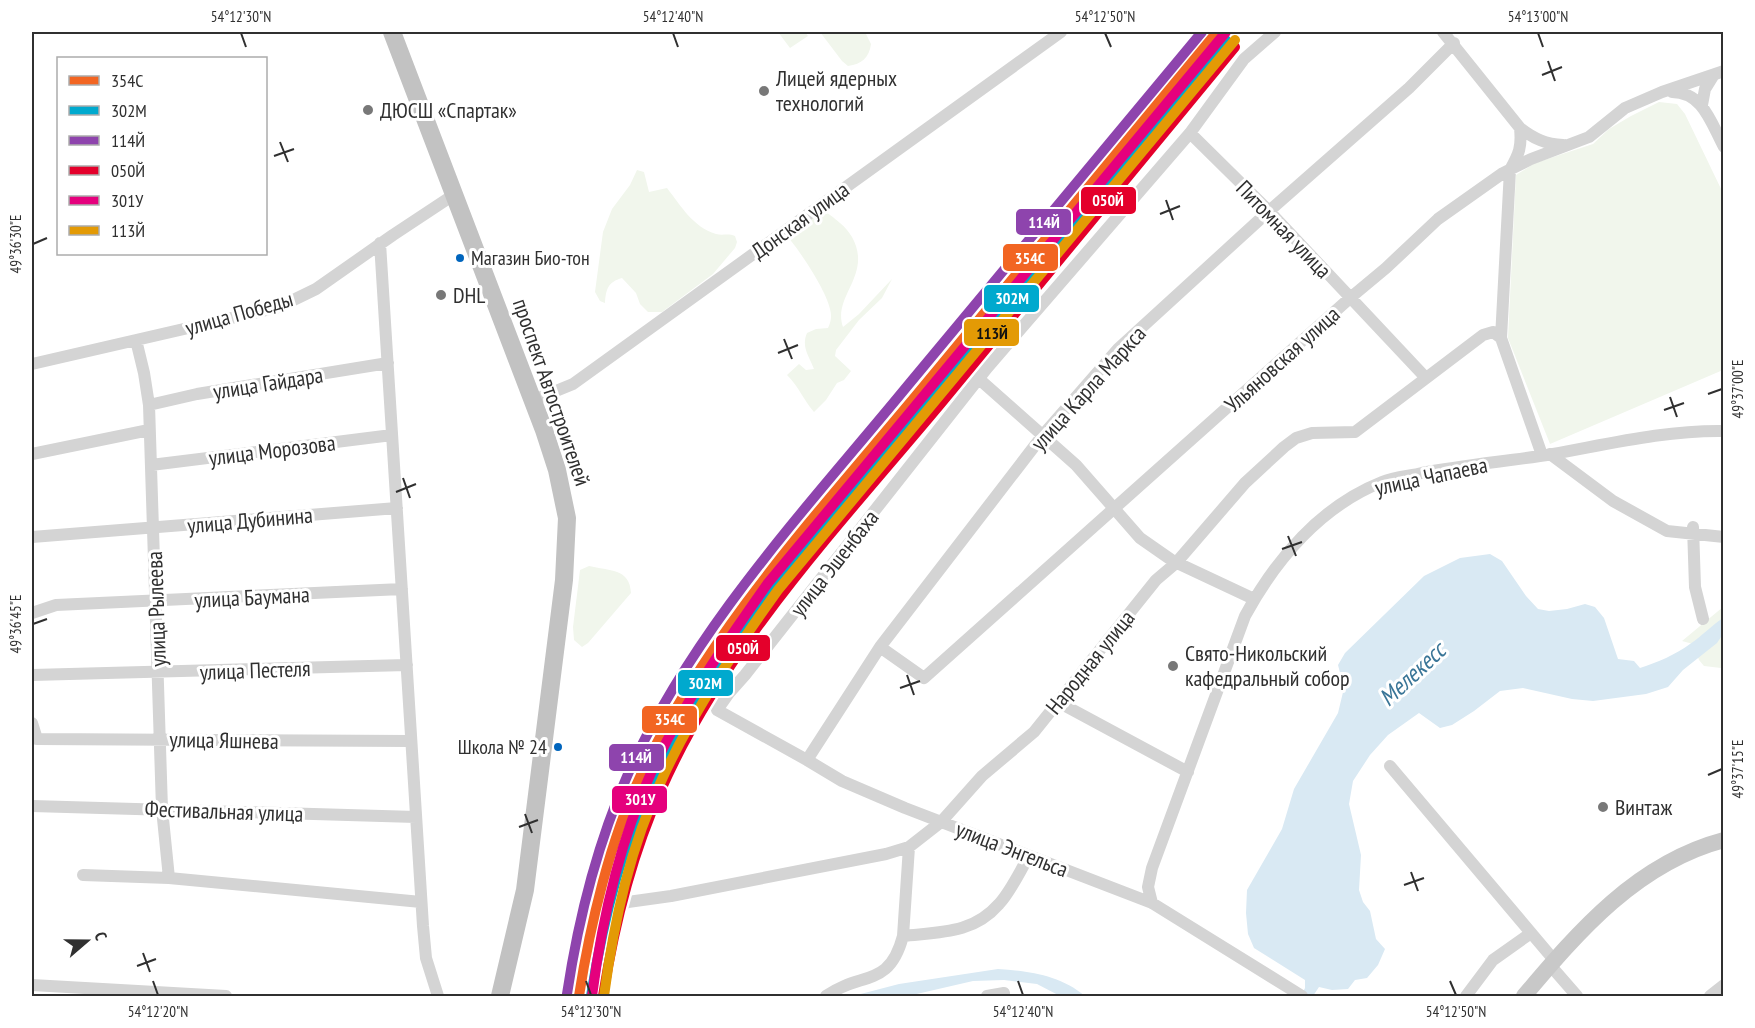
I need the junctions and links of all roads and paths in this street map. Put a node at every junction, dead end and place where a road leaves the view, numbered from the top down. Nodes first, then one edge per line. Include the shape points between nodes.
1 (393, 32) edge
2 (1061, 32) edge
3 (1275, 32) edge
4 (1443, 32) edge
5 (1454, 43) junction
6 (1718, 74) edge
7 (1662, 92) junction
8 (1702, 105) junction
9 (1520, 128) junction
10 (1190, 133) junction
11 (1568, 145) junction
12 (1724, 147) edge
13 (1510, 170) junction
14 (455, 194) junction
15 (1269, 211) junction
16 (380, 243) junction
17 (1350, 298) junction
18 (1501, 338) junction
19 (136, 340) junction
20 (388, 363) junction
21 (32, 364) edge
22 (979, 378) junction
23 (1426, 378) junction
24 (534, 400) junction
25 (149, 405) junction
26 (149, 430) junction
27 (1724, 431) edge
28 (392, 435) junction
29 (1043, 435) junction
30 (32, 454) edge
31 (1546, 455) junction
32 (151, 465) junction
33 (397, 508) junction
34 (1114, 510) junction
35 (154, 527) junction
36 (1693, 530) junction
37 (32, 537) edge
38 (1724, 537) edge
39 (1176, 563) junction
40 (402, 589) junction
41 (1254, 599) junction
42 (154, 602) junction
43 (32, 613) edge
44 (1704, 619) dead end
45 (880, 647) junction
46 (406, 665) junction
47 (158, 673) junction
48 (32, 675) edge
49 (1058, 702) junction
50 (717, 710) joint
51 (32, 723) edge
52 (161, 739) junction
53 (411, 741) junction
54 (807, 760) junction
55 (1390, 766) dead end
56 (1188, 772) junction
57 (32, 806) edge
58 (162, 809) junction
59 (416, 817) junction
60 (941, 822) junction
61 (1721, 844) edge
62 (909, 847) junction
63 (1029, 856) junction
64 (83, 875) dead end
65 (169, 878) junction
66 (421, 902) junction
67 (1152, 903) junction
68 (1531, 933) junction
69 (903, 936) junction
70 (1552, 962) junction
71 (32, 985) edge
72 (1724, 985) edge
73 (1004, 993) dead end
74 (226, 996) edge
75 (438, 996) edge
76 (500, 996) edge
77 (604, 996) edge
78 (826, 996) edge
79 (987, 996) edge
80 (1302, 996) edge
81 (1466, 996) edge
82 (1524, 996) edge
83 (1577, 996) edge
84 (1710, 996) edge

1 - 14 highway, проспект Автостроителей
2 - 24 street, Донская улица via 573,384
3 - 10 street, улица Эшенбаха via 1244,59
4 - 5 street
5 - 9 street
5 - 15 street, улица Карла Маркса via 1409,88
6 - 7 street, Ульяновская улица
6 - 8 street via 1705,89
7 - 8 street via 1685,92
7 - 11 street, Ульяновская улица via 1625,108 1589,137
8 - 12 street
9 - 11 street via 1548,144
9 - 13 street via 1522,143
10 - 15 street, Питомная улица
10 - 22 street, улица Эшенбаха
11 - 13 street, Ульяновская улица
13 - 17 street, Ульяновская улица via 1438,219
13 - 18 street
14 - 16 street, улица Победы
14 - 24 highway, проспект Автостроителей
15 - 17 street, Питомная улица
15 - 29 street, улица Карла Маркса via 1118,349
16 - 19 street, улица Победы via 316,289 279,307
16 - 20 street
17 - 23 street, Питомная улица
17 - 34 street, Ульяновская улица
18 - 23 street, Народная улица via 1493,332 1483,335
18 - 31 street
19 - 21 street, улица Победы
19 - 25 street, улица Рылеева
20 - 25 street, улица Гайдара
20 - 28 street
22 - 29 street
22 - 50 street, улица Эшенбаха
23 - 39 street, Народная улица via 1354,432 1312,433 1296,438 1245,483
24 - 76 highway, проспект Автостроителей via 564,495 564,580 525,890
25 - 26 street, улица Рылеева
26 - 30 street
26 - 32 street, улица Рылеева
27 - 31 street, улица Чапаева via 1641,438
28 - 32 street, улица Морозова
28 - 33 street
29 - 34 street via 1076,465
29 - 45 street, улица Карла Маркса
31 - 36 street via 1613,501 1667,531
31 - 41 street, улица Чапаева via 1384,481 1354,495 1318,519
32 - 35 street, улица Рылеева
33 - 35 street, улица Дубинина
33 - 40 street
34 - 39 street via 1140,538
34 - 45 street, Ульяновская улица via 924,678
35 - 37 street, улица Дубинина
35 - 42 street, улица Рылеева
36 - 38 street
36 - 44 street via 1695,587
39 - 41 street
39 - 49 street, Народная улица via 1156,580
40 - 42 street, улица Баумана
40 - 46 street
41 - 56 street, улица Чапаева
42 - 43 street, улица Баумана via 56,605
42 - 47 street, улица Рылеева
45 - 54 street, улица Карла Маркса
46 - 47 street, улица Пестеля
46 - 53 street
47 - 48 street, улица Пестеля
47 - 52 street, улица Рылеева
49 - 56 street
49 - 60 street, Народная улица via 1034,732 982,776
50 - 54 street, улица Энгельса
51 - 52 street, улица Яшнева via 37,739
52 - 53 street, улица Яшнева
52 - 58 street, улица Рылеева
53 - 59 street
54 - 60 street, улица Энгельса via 842,781
55 - 68 street
56 - 67 street, улица Чапаева via 1152,868 1148,887
57 - 58 street, Фестивальная улица
58 - 59 street, Фестивальная улица
58 - 65 street, улица Рылеева
59 - 66 street
60 - 62 street, Народная улица
60 - 63 street, улица Энгельса
61 - 70 main road via 1674,858 1638,880 1603,909
62 - 69 street
62 - 77 street, Народная улица via 628,902 618,907
63 - 67 street, улица Энгельса
63 - 69 street via 1000,904 977,923 955,930
64 - 65 street
65 - 66 street
66 - 75 street via 426,958
67 - 80 street, улица Энгельса
68 - 70 street
68 - 81 street via 1492,960
69 - 78 street via 889,967 875,977 839,987
70 - 82 main road
70 - 83 street
71 - 74 street
72 - 84 street
73 - 79 street

